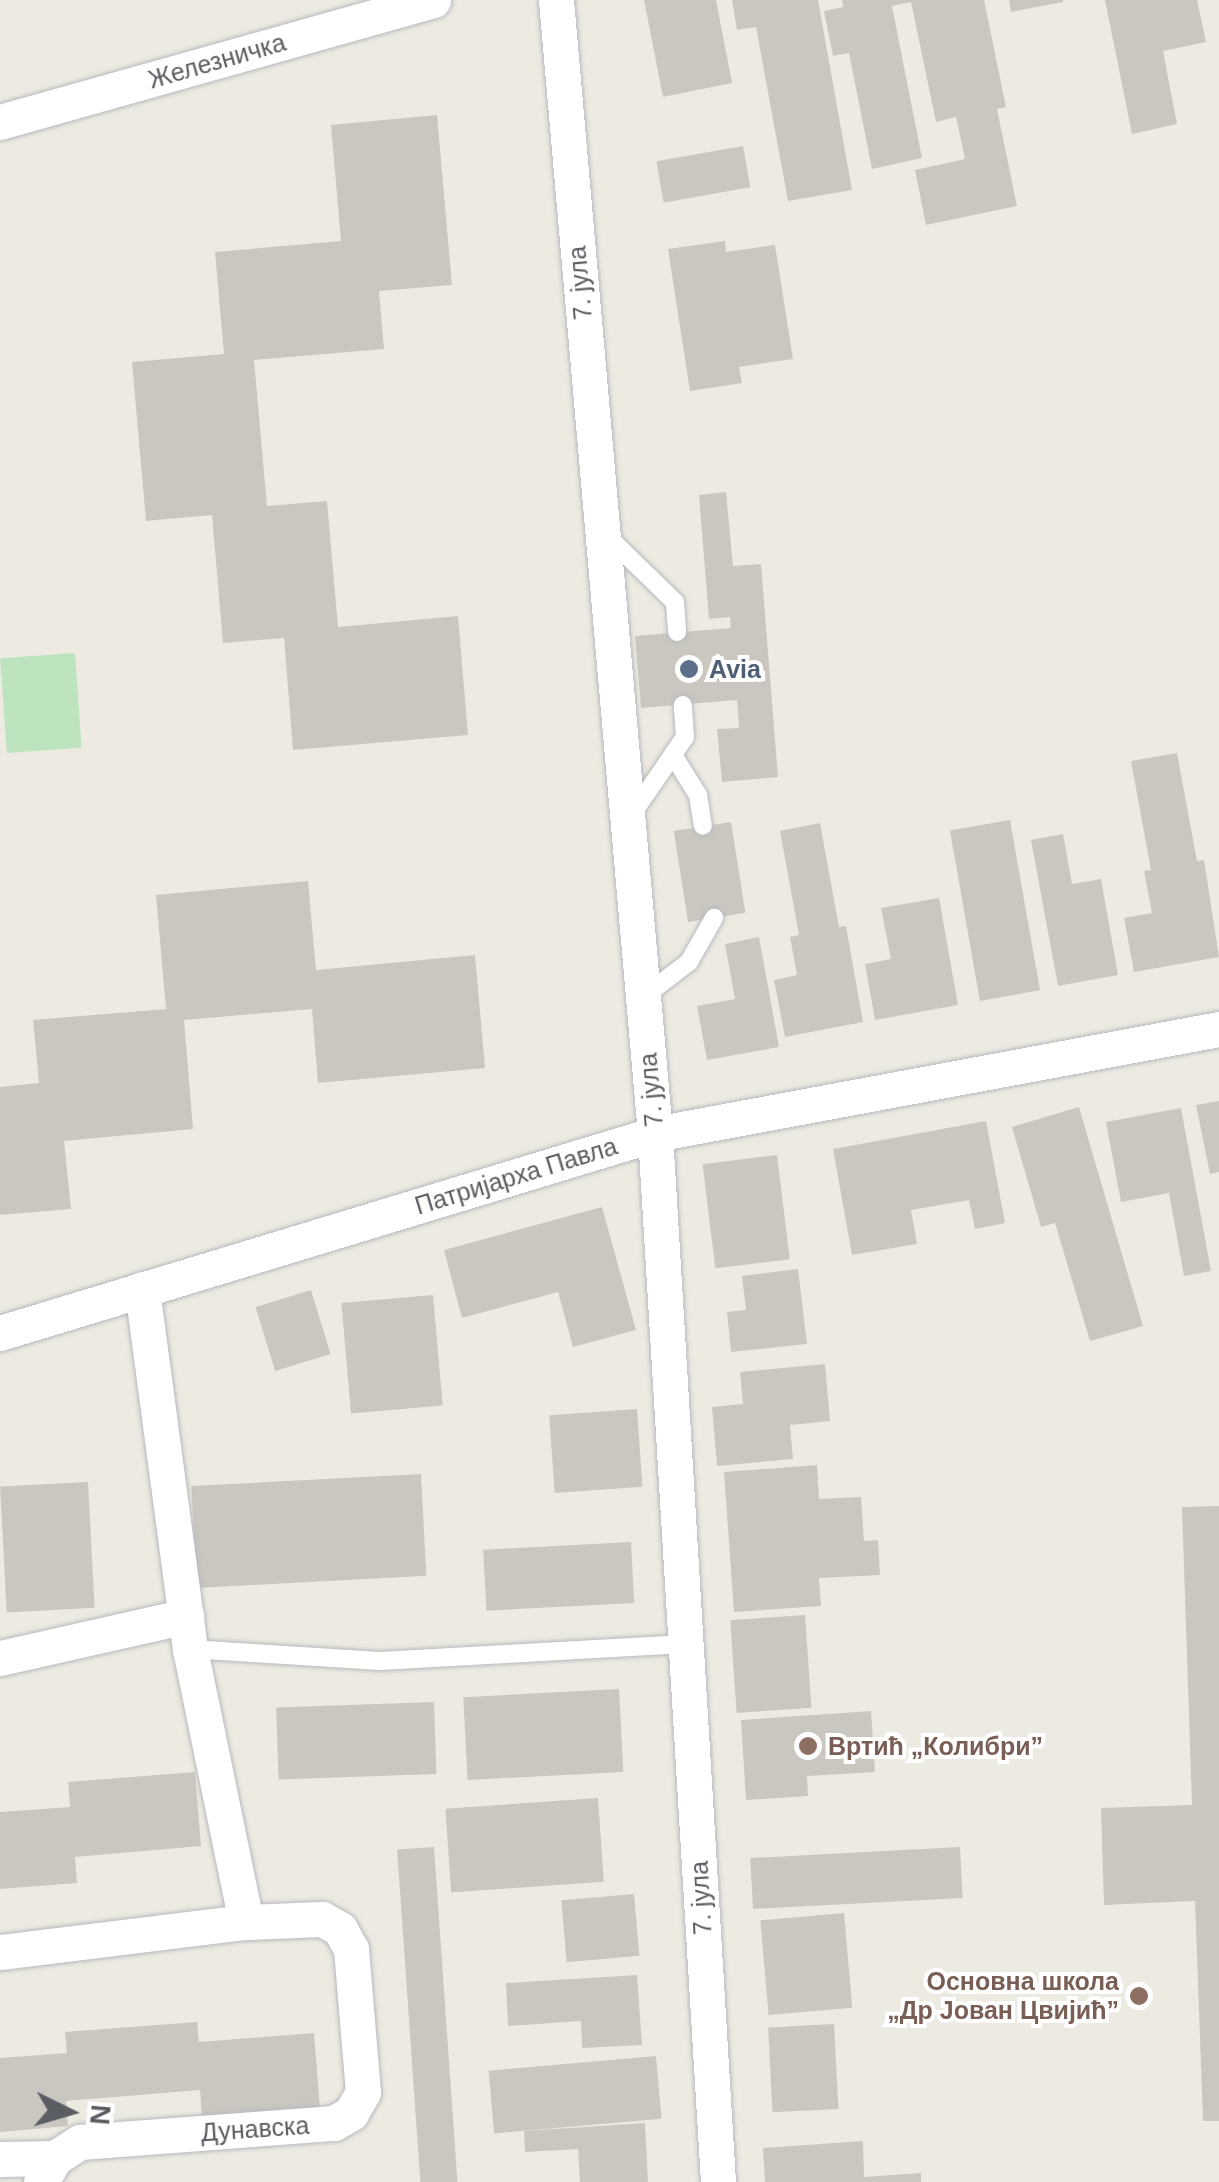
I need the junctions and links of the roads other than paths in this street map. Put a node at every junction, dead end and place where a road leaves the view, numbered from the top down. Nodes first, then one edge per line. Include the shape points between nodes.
1 (433, 0) edge
2 (556, 0) edge
3 (0, 122) edge
4 (602, 532) junction
5 (677, 632) dead end
6 (683, 705) dead end
7 (673, 755) junction
8 (628, 820) junction
9 (703, 826) dead end
10 (714, 918) dead end
11 (643, 997) junction
12 (1219, 1030) edge
13 (655, 1134) junction
14 (142, 1290) junction
15 (0, 1333) edge
16 (188, 1633) junction
17 (686, 1644) junction
18 (0, 1658) edge
19 (246, 1922) junction
20 (0, 1952) edge
21 (0, 2159) edge
22 (48, 2170) edge
23 (718, 2182) edge

1 - 3 street, Железничка
2 - 4 street, 7. јула
4 - 5 lane via 674,602
4 - 8 street, 7. јула
6 - 7 lane via 686,737
7 - 8 lane
7 - 9 lane via 698,796
8 - 11 street, 7. јула
10 - 11 lane via 689,962
11 - 13 street, 7. јула
12 - 13 street, Патријарха Павла
13 - 14 street, Патријарха Павла
13 - 17 street, 7. јула
14 - 15 street, Патријарха Павла
14 - 16 street
16 - 17 lane via 380,1661
16 - 18 street
16 - 19 street
17 - 23 street, 7. јула
19 - 20 street, Дунавска
19 - 22 street, Дунавска via 322,1919 340,1930 351,1949 363,2092 351,2113 334,2124 80,2142
21 - 22 street, Дунавска

